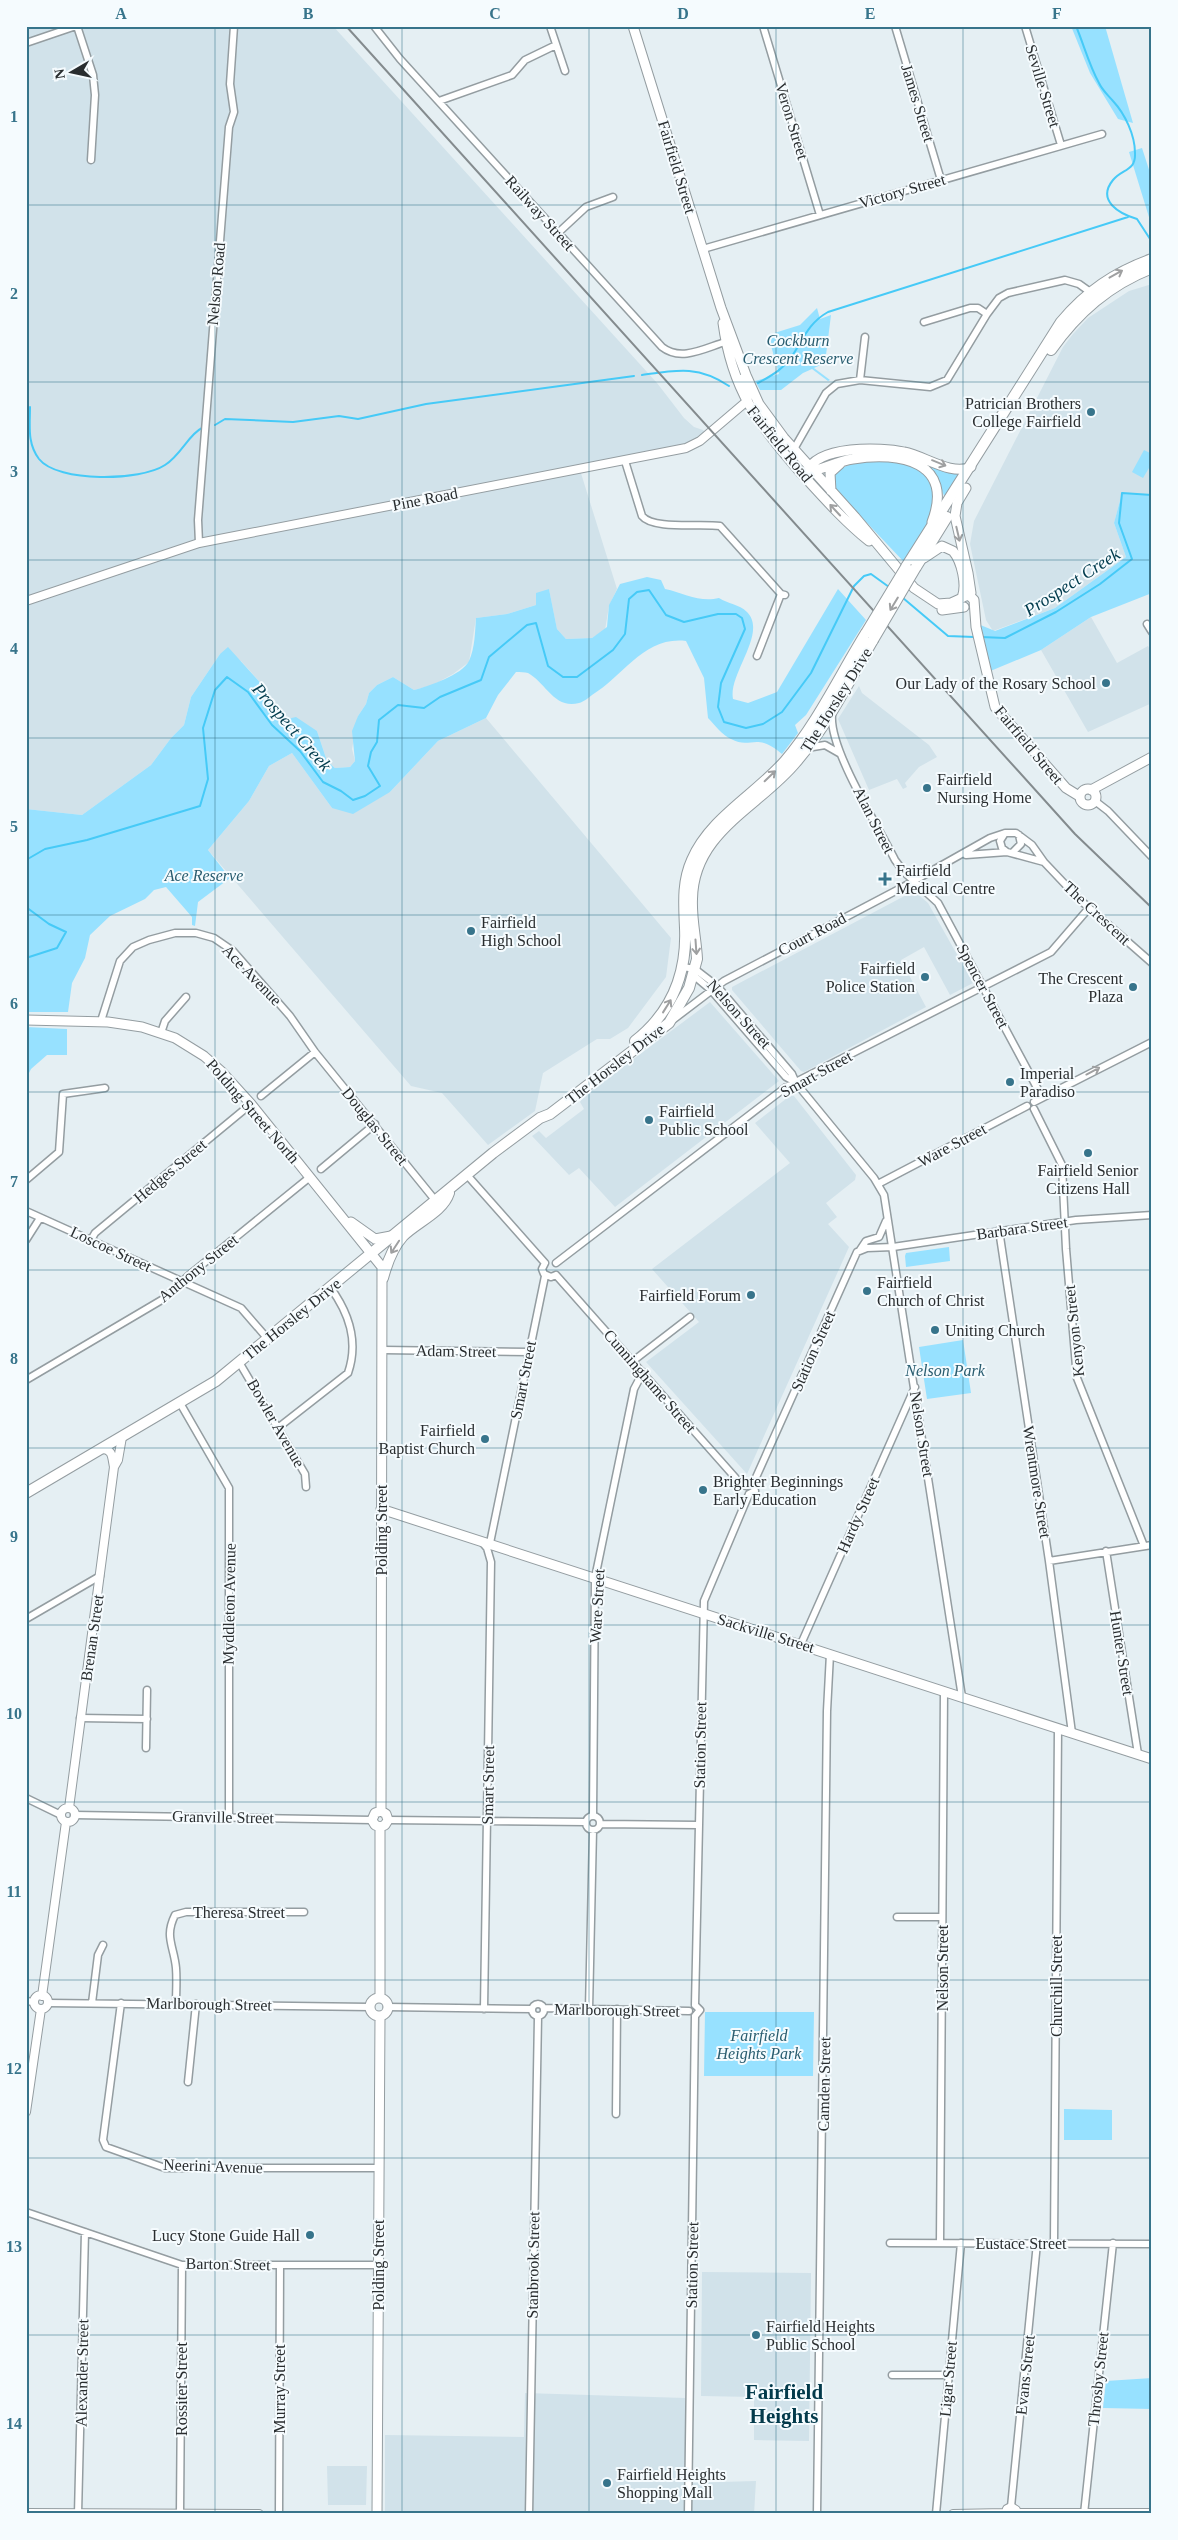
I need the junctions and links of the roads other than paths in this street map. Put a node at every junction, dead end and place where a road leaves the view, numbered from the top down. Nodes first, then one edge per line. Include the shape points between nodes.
1 (76, 26) edge
2 (234, 26) edge
3 (374, 26) edge
4 (550, 26) edge
5 (633, 26) edge
6 (763, 26) edge
7 (894, 26) edge
8 (1024, 26) edge
9 (26, 43) edge
10 (556, 45) junction
11 (565, 71) dead end
12 (439, 101) junction
13 (1102, 134) dead end
14 (1060, 145) junction
15 (91, 160) dead end
16 (941, 180) junction
17 (613, 197) dead end
18 (820, 215) junction
19 (558, 233) junction
20 (703, 249) junction
21 (1152, 259) edge
22 (1152, 268) edge
23 (1094, 294) junction
24 (721, 308) joint
25 (987, 314) junction
26 (924, 322) dead end
27 (865, 337) dead end
28 (729, 339) junction
29 (860, 380) junction
30 (746, 402) junction
31 (795, 451) junction
32 (828, 454) junction
33 (851, 459) junction
34 (625, 461) junction
35 (971, 467) junction
36 (797, 468) junction
37 (810, 470) junction
38 (809, 482) junction
39 (966, 488) junction
40 (831, 491) junction
41 (925, 538) junction
42 (199, 543) junction
43 (884, 554) junction
44 (911, 567) junction
45 (961, 569) junction
46 (914, 588) junction
47 (924, 595) junction
48 (974, 600) junction
49 (26, 601) edge
50 (964, 603) junction
51 (1147, 624) dead end
52 (976, 627) junction
53 (1152, 632) edge
54 (869, 636) junction
55 (757, 656) dead end
56 (834, 706) junction
57 (806, 748) junction
58 (840, 754) junction
59 (1152, 757) edge
60 (1091, 790) junction
61 (1079, 796) junction
62 (1095, 802) junction
63 (1005, 834) junction
64 (1019, 835) junction
65 (1010, 852) junction
66 (962, 855) junction
67 (1152, 857) edge
68 (1044, 862) junction
69 (914, 881) junction
70 (1089, 908) junction
71 (1152, 963) edge
72 (682, 967) junction
73 (694, 972) junction
74 (984, 986) junction
75 (714, 988) junction
76 (186, 997) dead end
77 (26, 1020) edge
78 (101, 1021) junction
79 (669, 1023) junction
80 (161, 1033) junction
81 (1152, 1042) edge
82 (315, 1052) junction
83 (796, 1083) junction
84 (105, 1088) dead end
85 (261, 1096) dead end
86 (1042, 1097) junction
87 (251, 1104) junction
88 (1030, 1108) junction
89 (540, 1118) junction
90 (374, 1124) junction
91 (321, 1169) dead end
92 (466, 1175) junction
93 (310, 1177) junction
94 (26, 1180) edge
95 (878, 1184) junction
96 (452, 1187) junction
97 (435, 1200) junction
98 (26, 1211) edge
99 (887, 1215) junction
100 (1152, 1215) edge
101 (40, 1218) junction
102 (346, 1220) junction
103 (1064, 1222) junction
104 (999, 1230) junction
105 (391, 1236) junction
106 (26, 1240) edge
107 (91, 1240) junction
108 (893, 1247) junction
109 (860, 1250) junction
110 (372, 1252) junction
111 (545, 1263) junction
112 (556, 1263) junction
113 (556, 1275) junction
114 (545, 1276) junction
115 (383, 1278) junction
116 (183, 1282) junction
117 (330, 1288) junction
118 (690, 1317) dead end
119 (267, 1338) junction
120 (383, 1350) junction
121 (529, 1352) junction
122 (633, 1361) junction
123 (240, 1362) junction
124 (643, 1372) junction
125 (26, 1380) edge
126 (915, 1387) junction
127 (180, 1403) junction
128 (279, 1427) junction
129 (122, 1437) junction
130 (102, 1449) junction
131 (114, 1467) junction
132 (749, 1485) junction
133 (306, 1487) dead end
134 (26, 1493) edge
135 (381, 1508) junction
136 (477, 1538) junction
137 (490, 1543) junction
138 (1152, 1545) edge
139 (1144, 1546) junction
140 (510, 1549) junction
141 (1106, 1552) junction
142 (1049, 1560) junction
143 (491, 1562) junction
144 (100, 1576) junction
145 (595, 1578) junction
146 (703, 1614) junction
147 (26, 1619) edge
148 (801, 1644) junction
149 (830, 1654) junction
150 (147, 1690) dead end
151 (944, 1692) junction
152 (962, 1697) junction
153 (80, 1718) junction
154 (147, 1719) junction
155 (1058, 1730) junction
156 (1072, 1733) junction
157 (146, 1748) dead end
158 (1138, 1754) junction
159 (1152, 1759) edge
160 (26, 1798) edge
161 (381, 1811) junction
162 (72, 1812) junction
163 (61, 1815) junction
164 (593, 1816) junction
165 (229, 1817) junction
166 (372, 1820) junction
167 (388, 1820) junction
168 (487, 1821) junction
169 (66, 1822) junction
170 (586, 1822) junction
171 (600, 1824) junction
172 (698, 1825) junction
173 (380, 1827) junction
174 (594, 1830) junction
175 (304, 1912) dead end
176 (897, 1917) dead end
177 (942, 1917) junction
178 (103, 1945) dead end
179 (42, 1996) junction
180 (380, 1998) junction
181 (30, 2002) edge
182 (92, 2002) junction
183 (48, 2003) junction
184 (122, 2003) junction
185 (176, 2004) junction
186 (196, 2004) junction
187 (695, 2006) junction
188 (370, 2007) junction
189 (388, 2007) junction
190 (544, 2008) junction
191 (484, 2009) junction
192 (532, 2009) junction
193 (589, 2009) junction
194 (617, 2009) junction
195 (41, 2010) junction
196 (689, 2011) junction
197 (380, 2016) junction
198 (696, 2016) junction
199 (538, 2017) junction
200 (188, 2082) dead end
201 (26, 2112) edge
202 (616, 2114) dead end
203 (379, 2168) junction
204 (26, 2212) edge
205 (85, 2232) junction
206 (1054, 2242) junction
207 (890, 2243) dead end
208 (940, 2243) junction
209 (1037, 2243) junction
210 (961, 2244) junction
211 (1113, 2244) junction
212 (1152, 2244) edge
213 (280, 2264) junction
214 (182, 2265) junction
215 (378, 2265) junction
216 (892, 2375) dead end
217 (948, 2375) junction
218 (1015, 2511) edge
219 (26, 2513) edge
220 (78, 2513) edge
221 (180, 2513) edge
222 (1084, 2513) edge
223 (1152, 2513) edge
224 (259, 2514) edge
225 (278, 2514) edge
226 (377, 2514) edge
227 (529, 2514) edge
228 (688, 2514) edge
229 (817, 2514) edge
230 (936, 2514) edge
231 (952, 2514) edge
232 (1005, 2514) edge

1 - 9 street
1 - 15 street via 93,75
2 - 42 street, Nelson Road via 230,84 234,112 229,127 217,274 198,520
3 - 12 street, Railway Street
4 - 10 street
5 - 20 main road, Fairfield Street
6 - 18 street, Veron Street
7 - 16 street, James Street
8 - 14 street, Seville Street
10 - 11 street
10 - 12 street via 525,60 512,75
12 - 19 street, Railway Street
13 - 14 street, Victory Street
14 - 16 street, Victory Street
16 - 18 street, Victory Street
17 - 19 street via 586,207
18 - 20 street, Victory Street
19 - 28 street, Railway Street via 667,351 680,355
20 - 24 main road, Fairfield Street
23 -> 21 main road, The Horsley Drive via 1123,270
22 - 23 main road, The Horsley Drive
23 - 25 street via 1072,281 1056,281 1008,293 999,298
23 - 35 main road, The Horsley Drive via 1061,322
23 - 39 main road, The Horsley Drive via 1050,351
24 - 28 main road, Fairfield Road
25 - 26 street via 978,308 970,308
25 - 29 street via 953,373 939,385 923,387
27 - 29 street
28 - 30 main road, Fairfield Road
28 - 31 main road, Fairfield Road via 759,404
29 - 31 street via 845,381 831,388
30 - 34 street, Pine Road via 692,446
30 - 36 main road, Fairfield Road via 766,433
31 - 32 main road via 808,458
31 - 37 main road, Fairfield Road
32 -> 35 main road via 886,450 922,456 951,468 966,470
32 - 37 main road
33 - 37 main road
33 - 40 main road via 832,470 828,477
33 - 41 main road via 902,458 929,472 938,498
34 - 42 street, Pine Road
34 - 55 street via 645,520 660,524 720,526 783,594
35 - 41 main road, The Horsley Drive
36 - 37 main road
36 - 38 main road, Fairfield Road
37 - 38 main road
37 - 40 main road, Fairfield Road
43 -> 38 main road, Fairfield Road via 847,523
39 - 44 main road, The Horsley Drive
39 -> 48 main road, Fairfield Street via 957,503 955,516
40 - 43 main road, Fairfield Road
41 - 44 main road, The Horsley Drive
42 - 49 street, Pine Road
43 - 46 main road, Fairfield Road
44 - 45 main road via 944,546 955,553
44 - 54 main road, The Horsley Drive, bridge
45 - 47 main road via 961,587 952,599 939,601
45 - 50 main road
46 - 47 main road
46 - 50 main road via 921,599 933,608 944,610
47 - 50 main road via 942,604
48 - 50 main road via 968,595
48 - 52 main road, Fairfield Street
50 - 52 main road, Fairfield Street
51 - 53 street
52 - 61 main road, Fairfield Street via 996,710 1066,788
54 - 56 main road, The Horsley Drive
72 -> 54 main road, The Horsley Drive via 684,886 692,859 716,825 786,760
56 - 57 main road, The Horsley Drive
56 - 58 street, Alan Street via 832,725
57 - 58 street via 825,745
57 -> 73 main road, The Horsley Drive via 787,773 719,832 701,858 692,899 697,959
58 - 69 street, Alan Street via 895,860
59 - 60 main road
60 - 61 main road via 1084,790
60 - 62 main road via 1096,795
61 - 62 main road via 1085,805
62 - 67 street
63 - 64 street via 1013,832
63 - 65 street via 1000,841 1002,848
63 - 66 street, Court Road via 990,838
64 - 65 street via 1020,847
64 - 68 street via 1032,845
65 - 66 street, Court Road
65 - 68 street, Court Road
66 - 69 street, Court Road
68 - 70 street, The Crescent
69 - 74 street, Spencer Street via 938,904
69 - 75 street, Court Road
70 - 71 street, The Crescent
70 - 74 street, Smart Street via 1052,952
72 - 73 street, Nelson Street
89 -> 72 main road, The Horsley Drive via 547,1109 650,1028 672,998
73 - 75 street, Nelson Street
73 - 79 main road, The Horsley Drive via 682,1003
74 - 83 street, Smart Street
74 - 86 street, Spencer Street
75 - 79 street, Court Road
75 - 83 street, Nelson Street via 786,1077
76 - 80 street via 165,1020
77 - 78 main road
78 - 80 main road, Polding Street North via 124,1023
78 - 82 street, Ace Avenue via 117,970 128,951 139,943 160,936 192,932 214,938 233,951 290,1016
79 - 89 main road, The Horsley Drive via 550,1114
80 - 87 main road, Polding Street North via 204,1056
86 -> 81 street
82 - 85 street
82 - 90 street, Douglas Street
83 - 95 street, Nelson Street
83 - 112 street, Smart Street
84 - 94 street via 63,1094 59,1152
86 - 88 street
87 - 93 main road, Polding Street North
87 - 107 street, Hedges Street via 95,1233
88 - 95 street, Ware Street
88 - 103 street, Kenyon Street via 1062,1165
89 - 92 main road, The Horsley Drive
90 - 91 street
90 - 97 street, Douglas Street
92 - 96 main road, The Horsley Drive
92 - 111 street
93 - 102 main road, Polding Street North
93 - 116 street, Anthony Street
95 - 99 street, Nelson Street via 884,1195
96 - 97 main road, The Horsley Drive
96 -> 115 main road via 448,1198 403,1236 392,1251
97 - 105 main road, The Horsley Drive
98 - 101 street, Loscoe Street
99 - 108 street, Nelson Street
99 - 109 street via 882,1234 866,1241
100 - 103 street, Barbara Street
101 - 106 street
101 - 107 street, Loscoe Street
102 - 105 main road via 375,1239
102 - 110 main road, Polding Street North
103 - 104 street, Barbara Street
103 - 139 street, Kenyon Street via 1077,1378
104 - 108 street, Barbara Street
104 - 142 street, Wrentmore Street
105 - 110 main road, The Horsley Drive
107 - 116 street, Loscoe Street
108 - 109 street
108 - 126 street, Nelson Street
109 - 132 street, Station Street
110 - 115 main road, Polding Street via 382,1267
110 - 117 main road, The Horsley Drive
111 - 112 street
111 - 114 street via 542,1269
112 - 113 street
113 - 114 street
113 - 122 street, Cunninghame Street
114 - 121 street, Smart Street
115 - 120 main road, Polding Street
116 - 119 street, Loscoe Street via 240,1308
116 - 125 street, Anthony Street via 165,1298
117 - 119 main road, The Horsley Drive
117 - 128 street via 351,1325 352,1363 348,1373
118 - 122 street
119 - 123 main road, The Horsley Drive
120 - 121 street, Adam Street
120 - 135 main road, Polding Street
121 - 137 street, Smart Street
122 - 124 street, Cunninghame Street
123 - 127 main road, The Horsley Drive
123 - 128 street, Bowler Avenue
124 - 132 street, Cunninghame Street via 740,1483
124 - 145 street, Ware Street via 634,1389
126 - 148 street, Hardy Street
126 - 152 street, Nelson Street
127 - 129 main road, The Horsley Drive
127 - 165 street, Myddleton Avenue via 230,1495
128 - 133 street, Bowler Avenue via 305,1474
129 - 130 main road, The Horsley Drive
129 - 131 street, Brenan Street
130 - 131 street via 111,1453
130 - 134 main road, The Horsley Drive
131 - 144 street, Brenan Street
132 - 146 street, Station Street via 746,1491 749,1494 704,1601
135 - 136 main road, Sackville Street
135 - 161 main road, Polding Street
136 - 137 main road, Sackville Street
136 - 143 street, Smart Street via 487,1548
137 - 140 main road, Sackville Street
138 - 139 street
139 - 141 street
140 - 143 street via 496,1551
140 - 145 main road, Sackville Street
141 - 142 street
141 - 158 street, Hunter Street
142 - 156 street, Wrentmore Street
143 - 168 street, Smart Street
144 - 147 street
144 - 153 street, Brenan Street
145 - 146 main road, Sackville Street
145 - 164 street, Ware Street
146 - 148 main road, Sackville Street
146 - 172 street, Station Street
148 - 149 main road, Sackville Street
149 - 151 main road, Sackville Street
149 - 229 street, Camden Street
150 - 154 street
151 - 152 main road, Sackville Street
151 - 177 street, Nelson Street
152 - 155 main road, Sackville Street
153 - 154 street
153 - 162 street, Brenan Street
154 - 157 street
155 - 156 main road, Sackville Street
155 - 206 street, Churchill Street
156 - 158 main road, Sackville Street
158 - 159 main road, Sackville Street
160 - 163 street
161 - 166 main road via 375,1813
161 - 167 main road
162 - 163 street
162 - 165 street, Granville Street
162 - 169 street via 71,1820
163 - 169 street
164 - 170 street
164 - 171 street
165 - 166 street, Granville Street
166 - 173 main road
167 - 168 street
167 - 173 main road
168 - 170 street
168 - 191 street, Smart Street
169 - 179 street
170 - 174 street via 588,1828
171 - 172 street
171 - 174 street
172 - 187 street, Station Street
173 - 180 main road
174 - 193 street
175 - 185 street, Theresa Street via 186,1912 176,1915 170,1926 170,1943 176,1966
176 - 177 street
177 - 208 street, Nelson Street
178 - 182 street via 98,1955
179 - 181 street
179 - 183 street
180 - 188 main road via 373,2000
180 - 189 main road
181 - 195 street
182 - 183 street, Marlborough Street
182 - 184 street, Marlborough Street
183 - 195 street
184 - 185 street, Marlborough Street
184 - 203 street, Neerini Avenue via 103,2140 106,2147 165,2168
185 - 186 street, Marlborough Street
186 - 188 street, Marlborough Street
186 - 200 street
187 - 196 street
187 - 198 street via 700,2010
188 - 197 main road via 373,2014
189 - 191 street, Marlborough Street
189 - 197 main road
190 - 192 street via 538,2004
190 - 193 street, Marlborough Street
190 - 199 street
191 - 192 street, Marlborough Street
192 - 199 street
193 - 194 street, Marlborough Street
194 - 196 street, Marlborough Street
194 - 202 street
195 - 201 street
196 - 198 street
197 - 203 main road, Polding Street
198 - 228 street, Station Street
199 - 227 street, Stanbrook Street
203 - 215 main road, Polding Street
204 - 205 street, Barton Street
205 - 214 street, Barton Street
205 - 220 street, Alexander Street
206 - 209 street, Eustace Street
206 - 211 street, Eustace Street
207 - 208 street, Eustace Street
208 - 210 street, Eustace Street
209 - 210 street, Eustace Street
209 - 218 street, Evans Street
210 - 217 street, Ligar Street
211 - 212 street, Eustace Street
211 - 222 street, Throsby Street
213 - 214 street, Barton Street
213 - 215 street, Barton Street
213 - 225 street, Murray Street
214 - 221 street, Rossiter Street
215 - 226 main road, Polding Street
216 - 217 street
217 - 230 street, Ligar Street
218 - 222 street
218 - 232 street via 1007,2509
219 - 220 street
220 - 221 street
221 - 224 street
222 - 223 street
231 - 232 street

